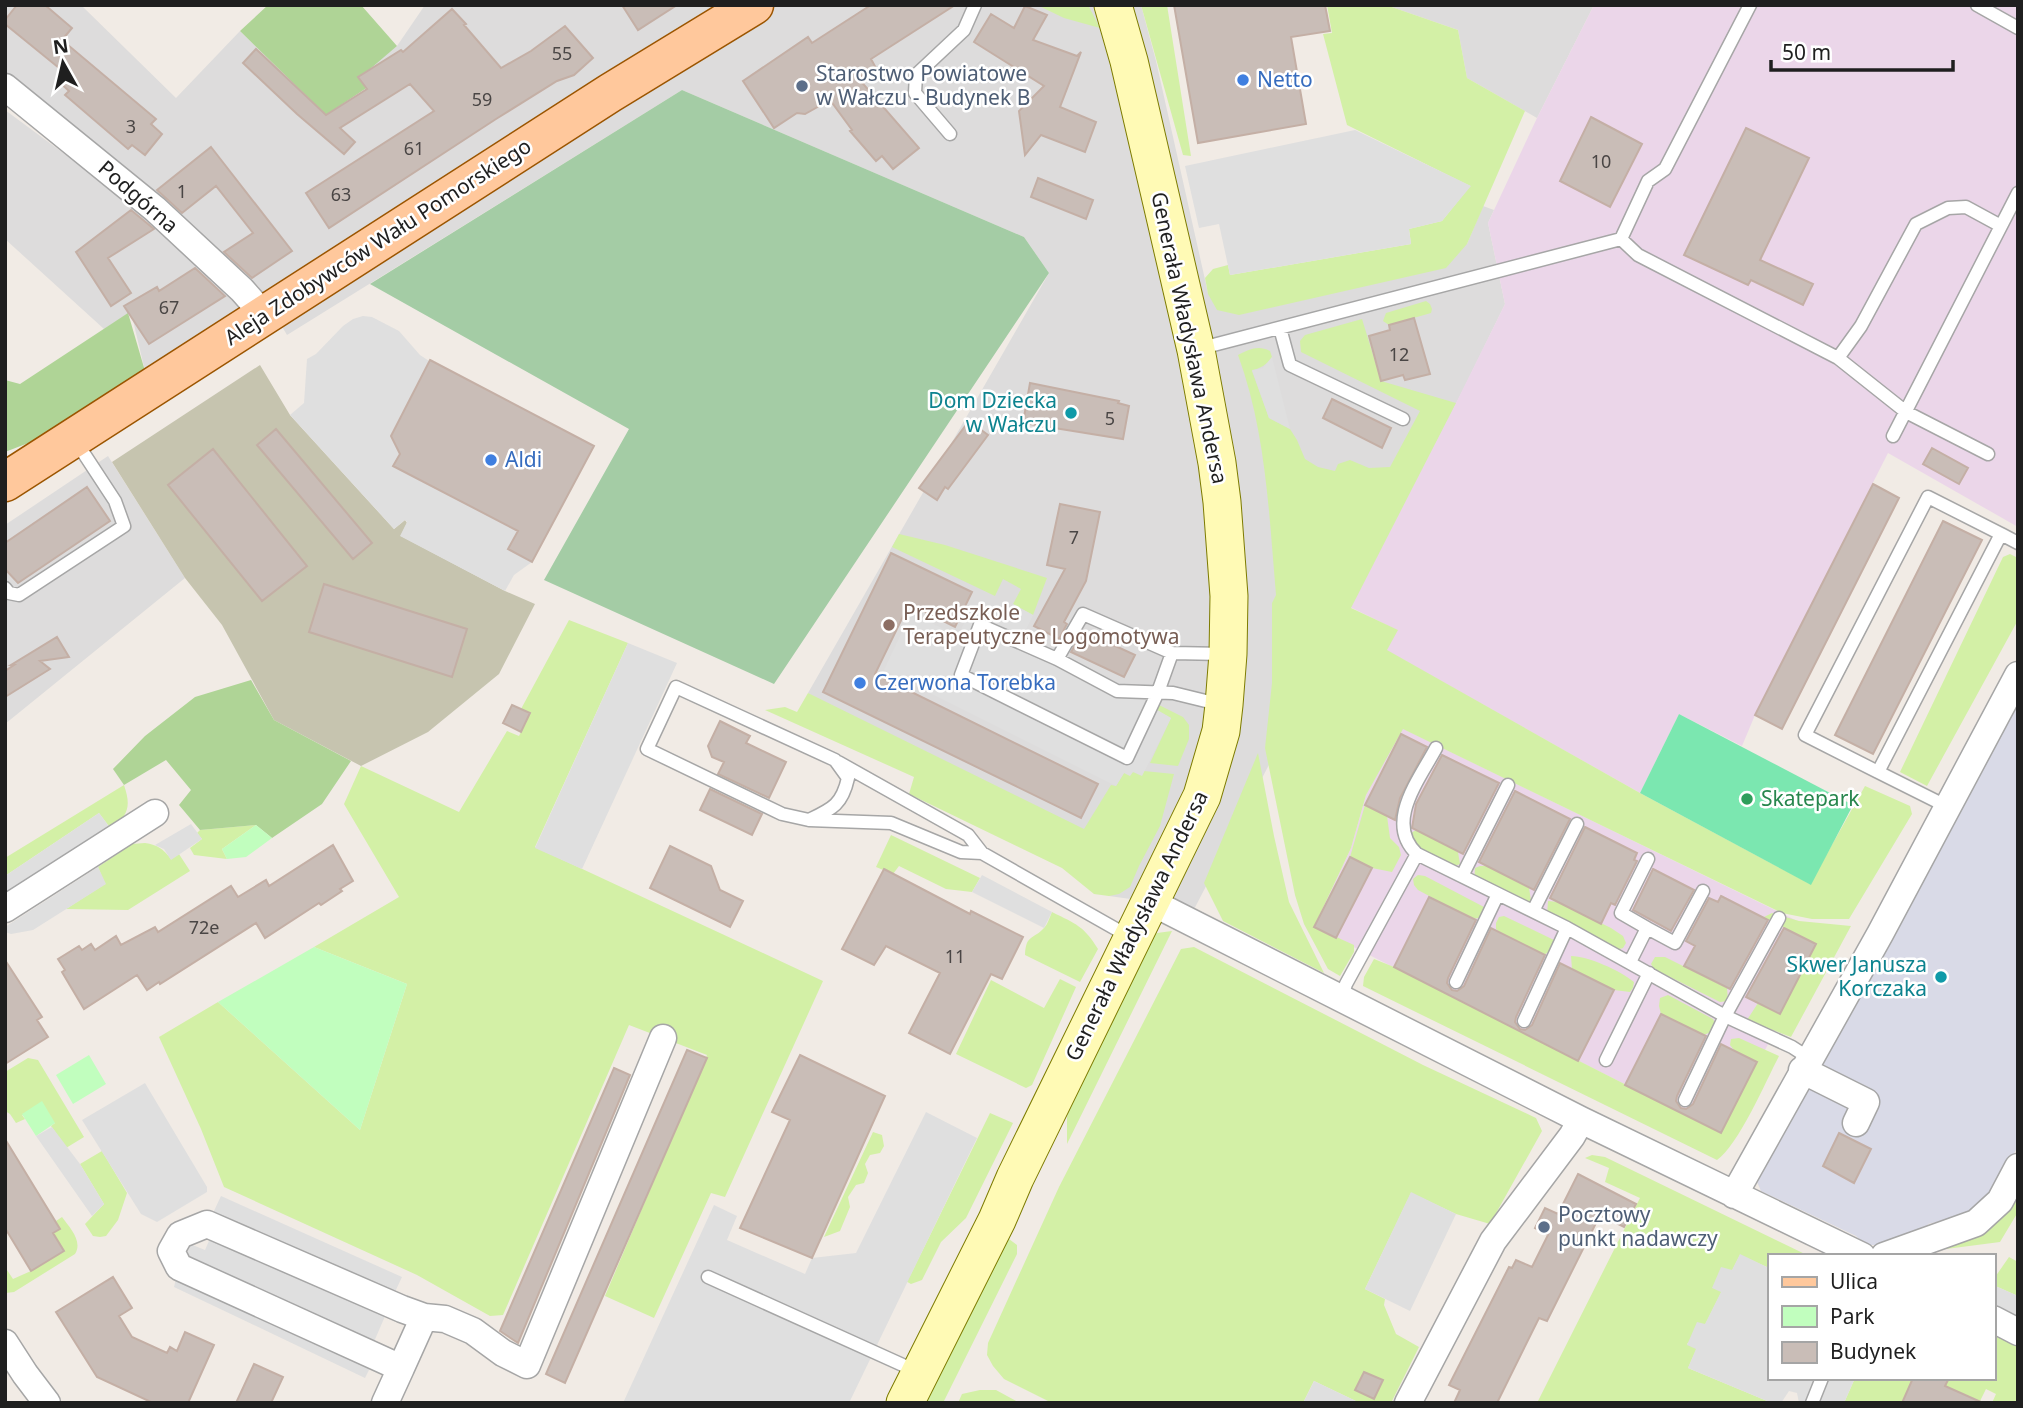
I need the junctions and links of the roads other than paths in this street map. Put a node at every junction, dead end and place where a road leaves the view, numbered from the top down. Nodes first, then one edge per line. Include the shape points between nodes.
1 (754, 5) edge
2 (975, 5) edge
3 (1113, 5) edge
4 (1750, 5) edge
5 (1977, 5) edge
6 (2018, 28) edge
7 (5, 87) edge
8 (950, 134) dead end
9 (2018, 193) edge
10 (2001, 226) junction
11 (1621, 239) junction
12 (264, 316) junction
13 (1280, 328) junction
14 (1196, 350) junction
15 (1838, 358) junction
16 (1906, 412) junction
17 (1403, 419) dead end
18 (1893, 436) dead end
19 (73, 438) junction
20 (1988, 454) dead end
21 (5, 482) edge
22 (2001, 534) junction
23 (2018, 543) edge
24 (5, 588) edge
25 (1172, 653) junction
26 (1228, 654) junction
27 (1058, 659) junction
28 (2018, 675) edge
29 (1158, 692) junction
30 (1224, 705) junction
31 (1436, 748) dead end
32 (835, 760) junction
33 (1878, 772) junction
34 (1508, 785) dead end
35 (1948, 807) junction
36 (155, 813) dead end
37 (809, 820) junction
38 (1577, 824) dead end
39 (982, 853) junction
40 (1417, 854) junction
41 (1648, 859) dead end
42 (1462, 876) junction
43 (1703, 891) dead end
44 (1498, 894) junction
45 (1152, 902) junction
46 (5, 909) edge
47 (1533, 911) junction
48 (1779, 918) dead end
49 (1567, 928) junction
50 (1647, 928) junction
51 (1133, 938) junction
52 (1630, 962) junction
53 (1650, 973) junction
54 (1456, 982) dead end
55 (1340, 999) junction
56 (1725, 1016) junction
57 (1524, 1021) dead end
58 (663, 1038) dead end
59 (1606, 1060) dead end
60 (1806, 1064) junction
61 (1685, 1100) dead end
62 (1581, 1120) junction
63 (1856, 1123) dead end
64 (2018, 1167) edge
65 (1734, 1195) junction
66 (1858, 1254) edge
67 (1890, 1254) edge
68 (709, 1277) dead end
69 (424, 1317) junction
70 (1995, 1321) edge
71 (2018, 1332) edge
72 (5, 1343) edge
73 (401, 1368) junction
74 (1821, 1380) edge
75 (912, 1388) edge
76 (47, 1403) edge
77 (385, 1403) edge
78 (1408, 1403) edge
79 (1812, 1403) edge

1 - 12 main road, Aleja Zdobywców Wału Pomorskiego
2 - 8 lane via 964,30 916,75 915,93
3 - 14 main road, Generała Władysława Andersa
4 - 11 lane via 1665,169 1648,181
5 - 6 lane
7 - 12 street, Podgórna via 155,209
9 - 10 lane
10 - 15 lane via 1966,207 1948,208 1916,224 1861,326
10 - 16 lane
11 - 13 lane
11 - 15 lane via 1638,255
12 - 19 main road, Aleja Zdobywców Wału Pomorskiego
13 - 14 lane
13 - 17 lane via 1290,365
14 - 26 main road, Generała Władysława Andersa via 1223,502
15 - 16 lane
16 - 18 lane
16 - 20 lane
19 - 21 main road, Aleja Zdobywców Wału Pomorskiego
19 - 24 lane via 115,500 124,526 19,594
22 - 23 lane
22 - 33 lane
22 - 33 lane via 1928,497 1805,735
25 - 26 lane
25 - 27 lane via 1083,614
25 - 29 lane
26 - 30 main road, Generała Władysława Andersa
27 - 29 lane via 1117,691
27 - 29 lane via 980,625 961,675 1127,758
28 - 35 street
29 - 30 lane
30 - 45 main road, Generała Władysława Andersa via 1202,796
31 - 40 lane via 1403,811 1403,834
32 - 37 lane via 848,778 845,791 830,810
32 - 37 lane via 676,687 647,749 782,814
32 - 39 lane via 968,835
33 - 35 lane
34 - 42 lane
35 - 60 street
36 - 46 street
37 - 39 lane via 891,823 961,852
38 - 47 lane
39 - 51 lane
40 - 42 lane
40 - 55 lane
41 - 50 lane via 1621,913
42 - 44 lane
43 - 50 lane via 1675,943
44 - 47 lane
44 - 54 lane
45 - 51 main road, Generała Władysława Andersa
45 - 55 street
47 - 49 lane
48 - 56 lane
49 - 52 lane
49 - 57 lane
50 - 52 lane
51 - 75 main road, Generała Władysława Andersa
52 - 53 lane
53 - 56 lane
53 - 59 lane
55 - 62 street
56 - 60 lane via 1792,1047
56 - 61 lane
58 - 69 street via 527,1365 473,1331 445,1319
60 - 63 street via 1866,1102
60 - 65 street
62 - 65 street
62 - 78 street via 1493,1241
64 - 67 street via 2000,1201 1976,1223
65 - 66 street
68 - 75 lane
69 - 73 street
69 - 73 street via 207,1224 180,1235 171,1251 178,1267
70 - 71 street
72 - 76 street
73 - 77 street
74 - 79 lane

